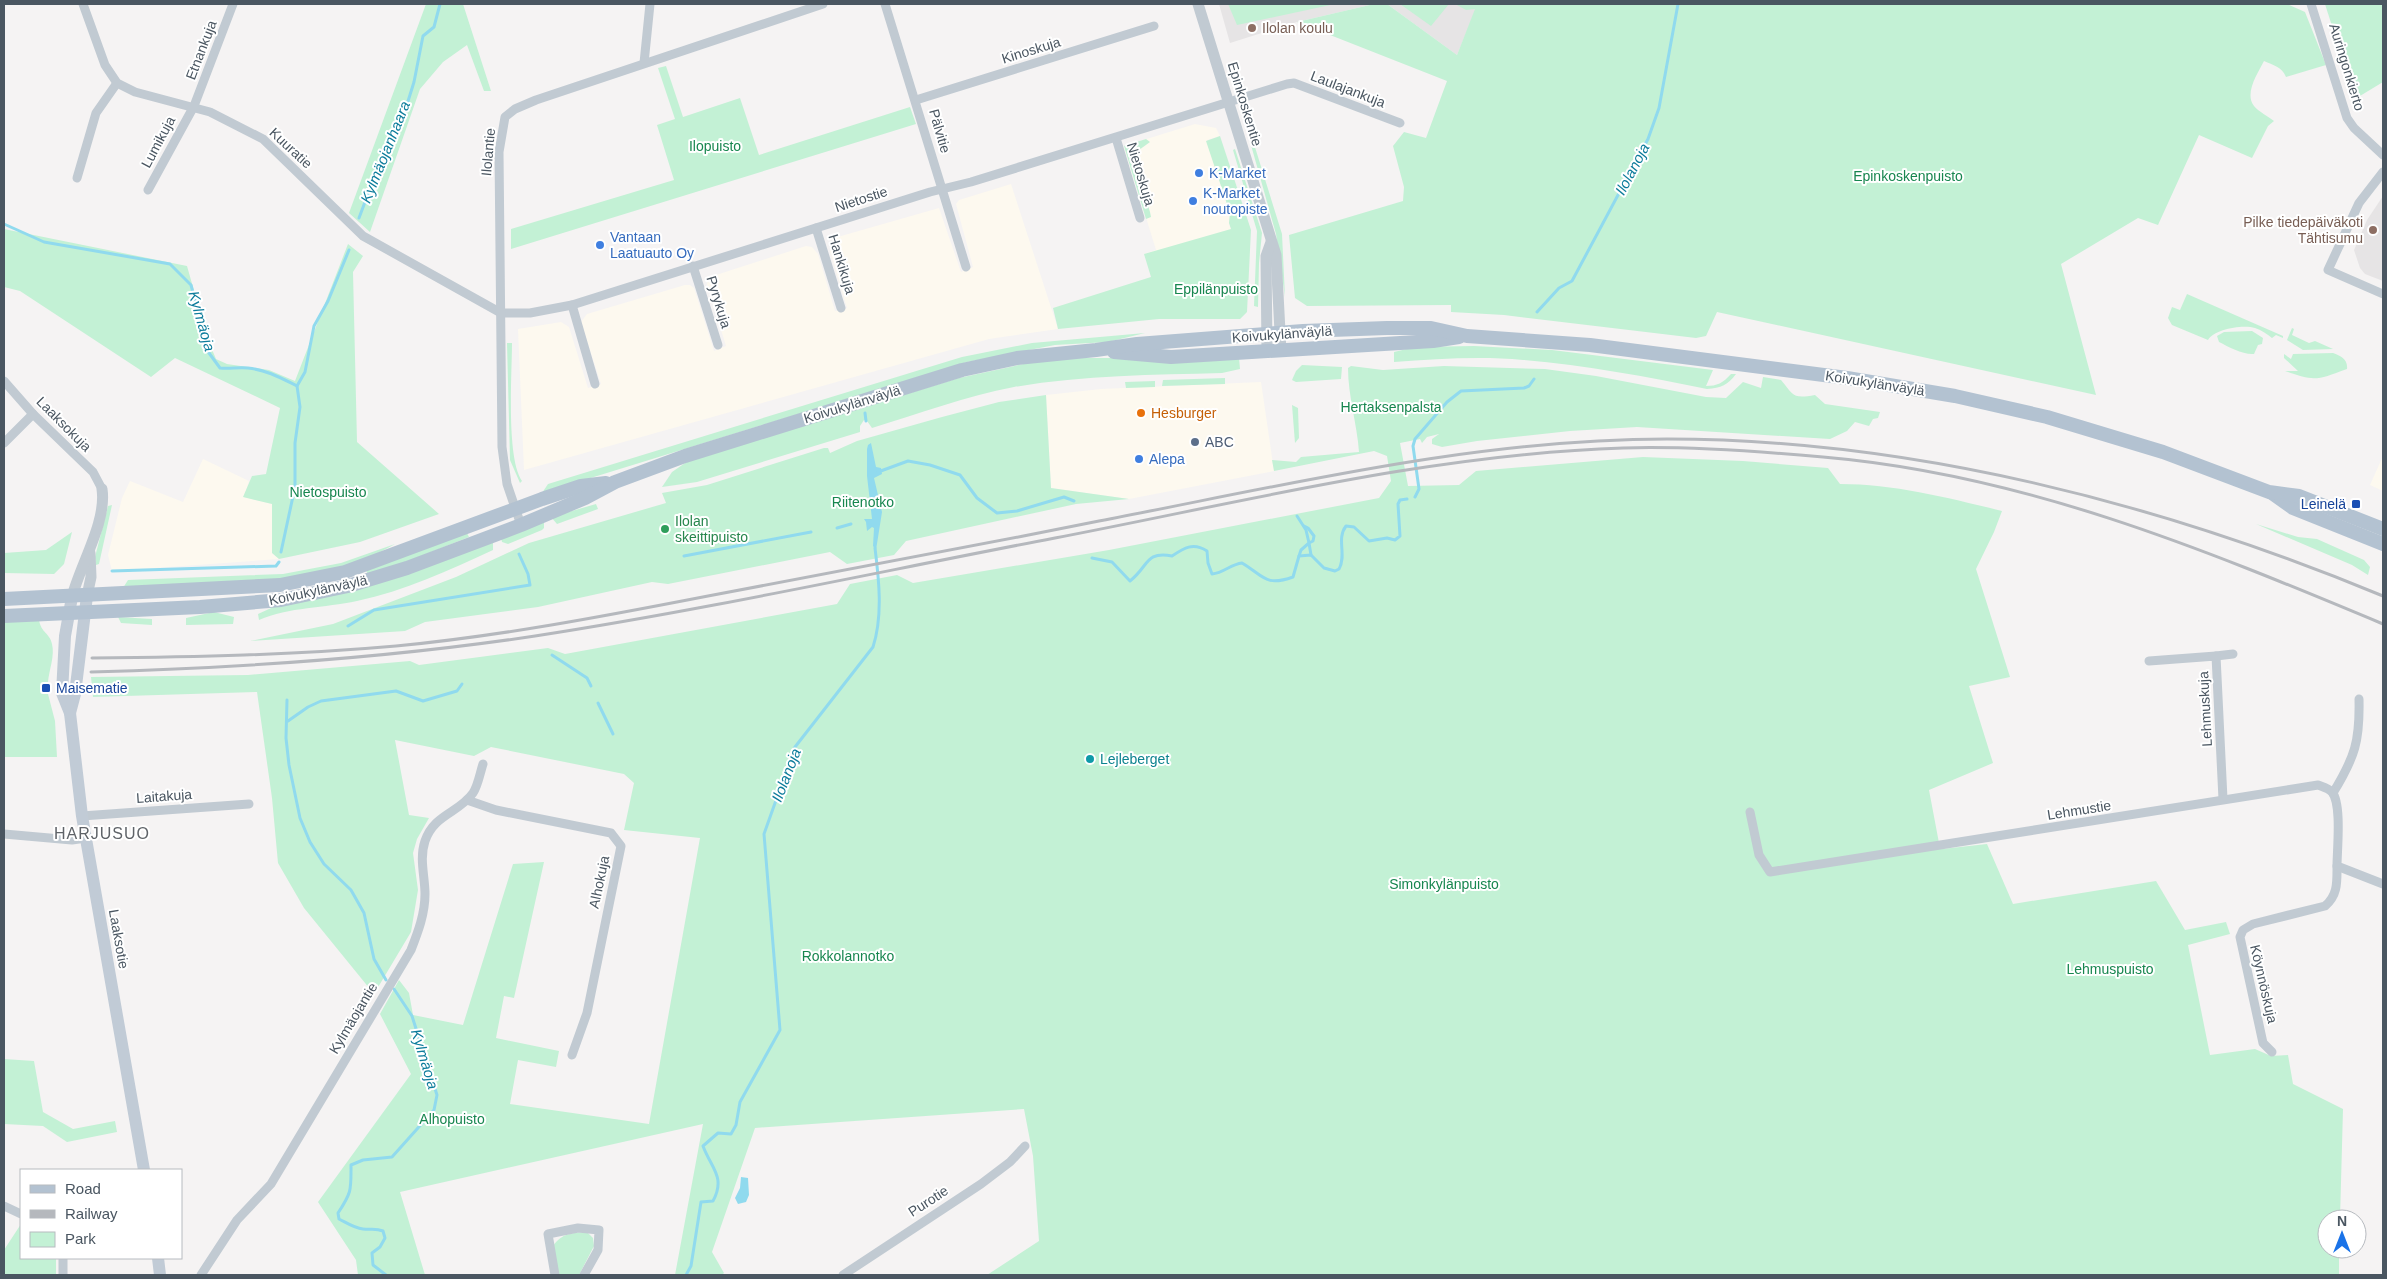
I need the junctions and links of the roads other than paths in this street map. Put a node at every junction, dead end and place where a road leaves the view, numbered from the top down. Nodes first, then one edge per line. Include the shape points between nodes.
1 (83, 4) edge
2 (234, 4) edge
3 (650, 4) edge
4 (823, 4) edge
5 (885, 4) edge
6 (1198, 4) edge
7 (2311, 4) edge
8 (1154, 26) dead end
9 (644, 63) junction
10 (117, 83) junction
11 (916, 100) junction
12 (1228, 101) junction
13 (194, 106) junction
14 (1400, 123) dead end
15 (1116, 138) junction
16 (2383, 155) edge
17 (2383, 172) edge
18 (77, 178) dead end
19 (943, 189) junction
20 (148, 190) dead end
21 (1140, 218) dead end
22 (816, 228) junction
23 (1270, 242) junction
24 (693, 266) junction
25 (966, 268) dead end
26 (2383, 294) edge
27 (572, 305) junction
28 (841, 308) dead end
29 (501, 313) junction
30 (1281, 333) junction
31 (1266, 334) junction
32 (1467, 336) junction
33 (718, 345) dead end
34 (1096, 350) junction
35 (1274, 352) junction
36 (4, 381) edge
37 (595, 384) dead end
38 (33, 414) junction
39 (4, 443) edge
40 (614, 482) junction
41 (102, 490) joint
42 (2269, 492) junction
43 (515, 509) junction
44 (521, 525) junction
45 (2383, 529) edge
46 (2383, 544) edge
47 (90, 552) junction
48 (87, 596) junction
49 (72, 597) junction
50 (4, 599) edge
51 (86, 612) junction
52 (69, 614) junction
53 (4, 616) edge
54 (2233, 654) dead end
55 (2216, 656) junction
56 (2149, 661) dead end
57 (2360, 699) dead end
58 (70, 713) junction
59 (483, 764) dead end
60 (2333, 793) junction
61 (2223, 799) junction
62 (467, 800) junction
63 (248, 804) dead end
64 (1750, 812) dead end
65 (82, 816) junction
66 (4, 834) edge
67 (86, 838) junction
68 (2337, 866) junction
69 (2383, 884) edge
70 (2272, 1052) dead end
71 (572, 1055) dead end
72 (1025, 1146) dead end
73 (144, 1169) edge
74 (4, 1206) edge
75 (20, 1214) edge
76 (63, 1259) edge
77 (158, 1259) edge
78 (63, 1275) edge
79 (160, 1275) edge
80 (201, 1275) edge
81 (555, 1275) edge
82 (584, 1275) edge
83 (843, 1275) edge

1 - 10 street via 105,64
2 - 13 street, Etnankuja
3 - 9 street
4 - 9 street, Ilolantie
5 - 11 street, Pälvitie
6 - 12 street, Epinkoskentie
7 - 16 street, Auringonkierto via 2348,118 2354,128
8 - 11 street, Kinoskuja
9 - 29 street, Ilolantie via 536,100 505,117 499,152
10 - 13 street, Kuuratie via 135,92
10 - 18 street via 96,114
11 - 19 street, Pälvitie
12 - 14 street, Laulajankuja via 1294,83
12 - 15 street, Nietostie
12 - 23 street, Epinkoskentie
13 - 20 street, Lumikuja
13 - 29 street, Kuuratie via 241,125 263,139 363,236
15 - 19 street, Nietostie
15 - 21 street, Nietoskuja
17 - 26 street via 2359,203 2328,270
19 - 22 street, Nietostie
19 - 25 street, Pälvitie
22 - 24 street, Nietostie
22 - 28 street, Hankikuja
23 - 30 street, Epinkoskentie via 1276,255
23 - 31 street, Epinkoskentie via 1266,256
24 - 27 street, Nietostie
24 - 33 street, Pyrykuja
27 - 29 street, Nietostie via 530,313
27 - 37 street
29 - 43 street, Ilolantie via 504,469
30 - 31 main road, Koivukylänväylä
30 - 32 main road, Koivukylänväylä via 1431,328
30 - 35 street, Epinkoskentie
31 - 34 main road, Koivukylänväylä
31 - 35 street, Epinkoskentie
32 - 35 main road, Koivukylänväylä
32 - 42 main road, Koivukylänväylä via 1590,345 1847,378 1955,396 2047,417 2154,449
34 - 35 main road, Koivukylänväylä via 1172,357
34 - 40 main road, Koivukylänväylä via 1017,358 962,370 694,453
36 - 38 street, Laaksokuja
38 - 39 street
38 - 41 street, Laaksokuja via 93,472
40 - 43 main road, Koivukylänväylä via 581,486
40 - 44 main road, Koivukylänväylä
41 - 47 street, Laaksotie
42 - 45 main road, Koivukylänväylä via 2299,496
42 - 46 main road, Koivukylänväylä via 2293,508
43 - 44 street, Ilolantie
43 - 48 main road, Koivukylänväylä via 345,572 280,585
44 - 51 main road, Koivukylänväylä via 407,568 348,586 281,600
47 - 48 street, Laaksotie
47 - 49 street, Laaksotie via 78,575
48 - 49 main road, Koivukylänväylä
48 - 51 main road, Laaksotie
49 - 50 main road, Koivukylänväylä
49 - 52 main road, Laaksotie
51 - 52 main road, Koivukylänväylä
51 - 58 main road, Laaksotie
52 - 53 main road, Koivukylänväylä
52 - 58 main road, Laaksotie via 62,693
54 - 55 street
55 - 56 street, Lehmuskuja
55 - 61 street, Lehmuskuja
57 - 60 street via 2357,745 2345,776
58 - 65 main road, Laaksotie
59 - 62 street via 474,792
60 - 61 street, Lehmustie via 2326,787 2312,785
60 - 68 street via 2337,805
61 - 64 street, Lehmustie via 1770,872 1759,855
62 - 71 street, Alhokuja via 496,810 606,832 621,846 587,1013
62 - 80 street, Kylmäojantie via 446,812 426,839 422,853 424,909 411,950 270,1184 237,1220
63 - 65 street, Laitakuja
65 - 67 main road, Laaksotie
66 - 67 street via 72,840
67 - 73 main road, Laaksotie
68 - 69 street
68 - 70 street, Köynnöskuja via 2336,891 2325,906 2253,924 2243,930 2240,937 2263,1043
72 - 83 street, Purotie via 981,1184
74 - 75 street
76 - 78 street
77 - 79 main road
81 - 82 street via 548,1234 588,1228 599,1230 598,1250

